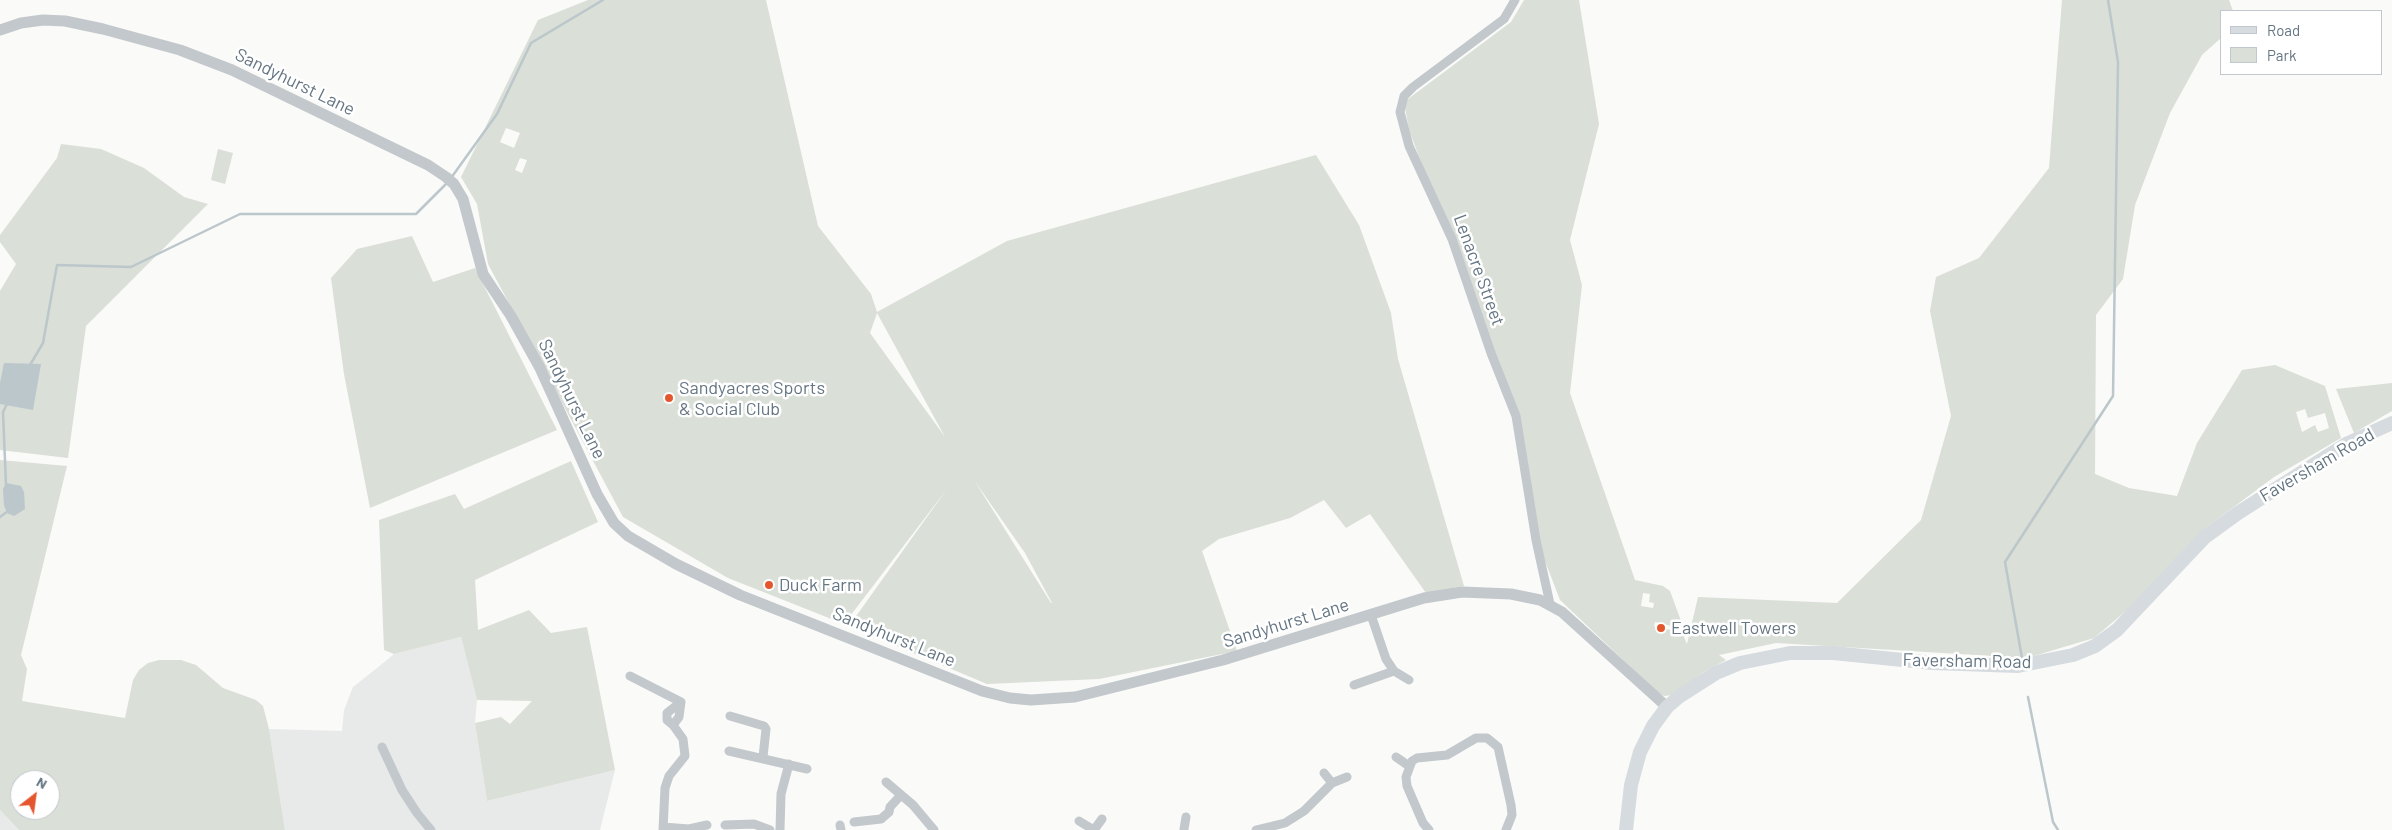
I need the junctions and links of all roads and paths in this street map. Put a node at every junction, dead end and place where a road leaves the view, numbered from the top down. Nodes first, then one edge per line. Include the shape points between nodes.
1 (1514, 0) edge
2 (0, 30) edge
3 (2392, 423) edge
4 (1550, 604) junction
5 (1371, 615) junction
6 (1394, 671) junction
7 (630, 676) dead end
8 (1408, 680) dead end
9 (1354, 685) dead end
10 (1667, 707) junction
11 (730, 716) dead end
12 (382, 747) dead end
13 (729, 751) dead end
14 (763, 757) junction
15 (1396, 757) dead end
16 (789, 764) junction
17 (1410, 766) junction
18 (807, 769) dead end
19 (1324, 774) dead end
20 (1347, 777) dead end
21 (886, 782) dead end
22 (1332, 783) junction
23 (901, 795) junction
24 (1186, 817) dead end
25 (1102, 819) dead end
26 (1079, 821) dead end
27 (854, 822) dead end
28 (707, 825) dead end
29 (725, 826) dead end
30 (663, 828) edge
31 (431, 830) edge
32 (770, 830) edge
33 (780, 830) edge
34 (934, 830) edge
35 (1094, 830) edge
36 (1184, 830) edge
37 (1256, 830) edge
38 (1429, 830) edge
39 (1506, 830) edge
40 (1626, 830) edge

1 - 4 street, Lenacre Street via 1504,19 1404,96 1400,112 1409,146 1452,239 1516,416
2 - 5 street, Sandyhurst Lane via 21,23 64,21 180,50 232,70 428,165 450,181 466,208 483,274 540,368 614,523 638,543 702,579 982,691 1031,700 1075,697 1117,687 1230,658
3 - 10 main road, Faversham Road via 2348,443 2205,537 2117,630 2095,646 2074,655 2018,666 1790,653 1740,663 1716,673
4 - 5 street, Sandyhurst Lane via 1511,594 1462,592 1424,598
4 - 10 street, Sandyhurst Lane
5 - 6 street via 1386,659
6 - 8 street
6 - 9 street
7 - 30 street via 681,702 679,717 673,725 683,739 685,756 669,776 665,788
10 - 40 main road, Faversham Road via 1640,752 1631,785
11 - 14 street via 768,730
12 - 31 street via 402,790
13 - 14 street
14 - 16 street
15 - 17 street
16 - 18 street
16 - 33 street via 781,794
17 - 38 street via 1407,786
17 - 39 street via 1417,758 1447,755 1476,738 1490,738 1498,747 1511,805 1512,815
19 - 22 street
20 - 22 street
21 - 23 street
22 - 37 street via 1304,811 1285,823
23 - 27 street via 881,819
23 - 34 street
24 - 36 street
25 - 35 street
26 - 35 street
28 - 30 street
29 - 32 street via 754,824

